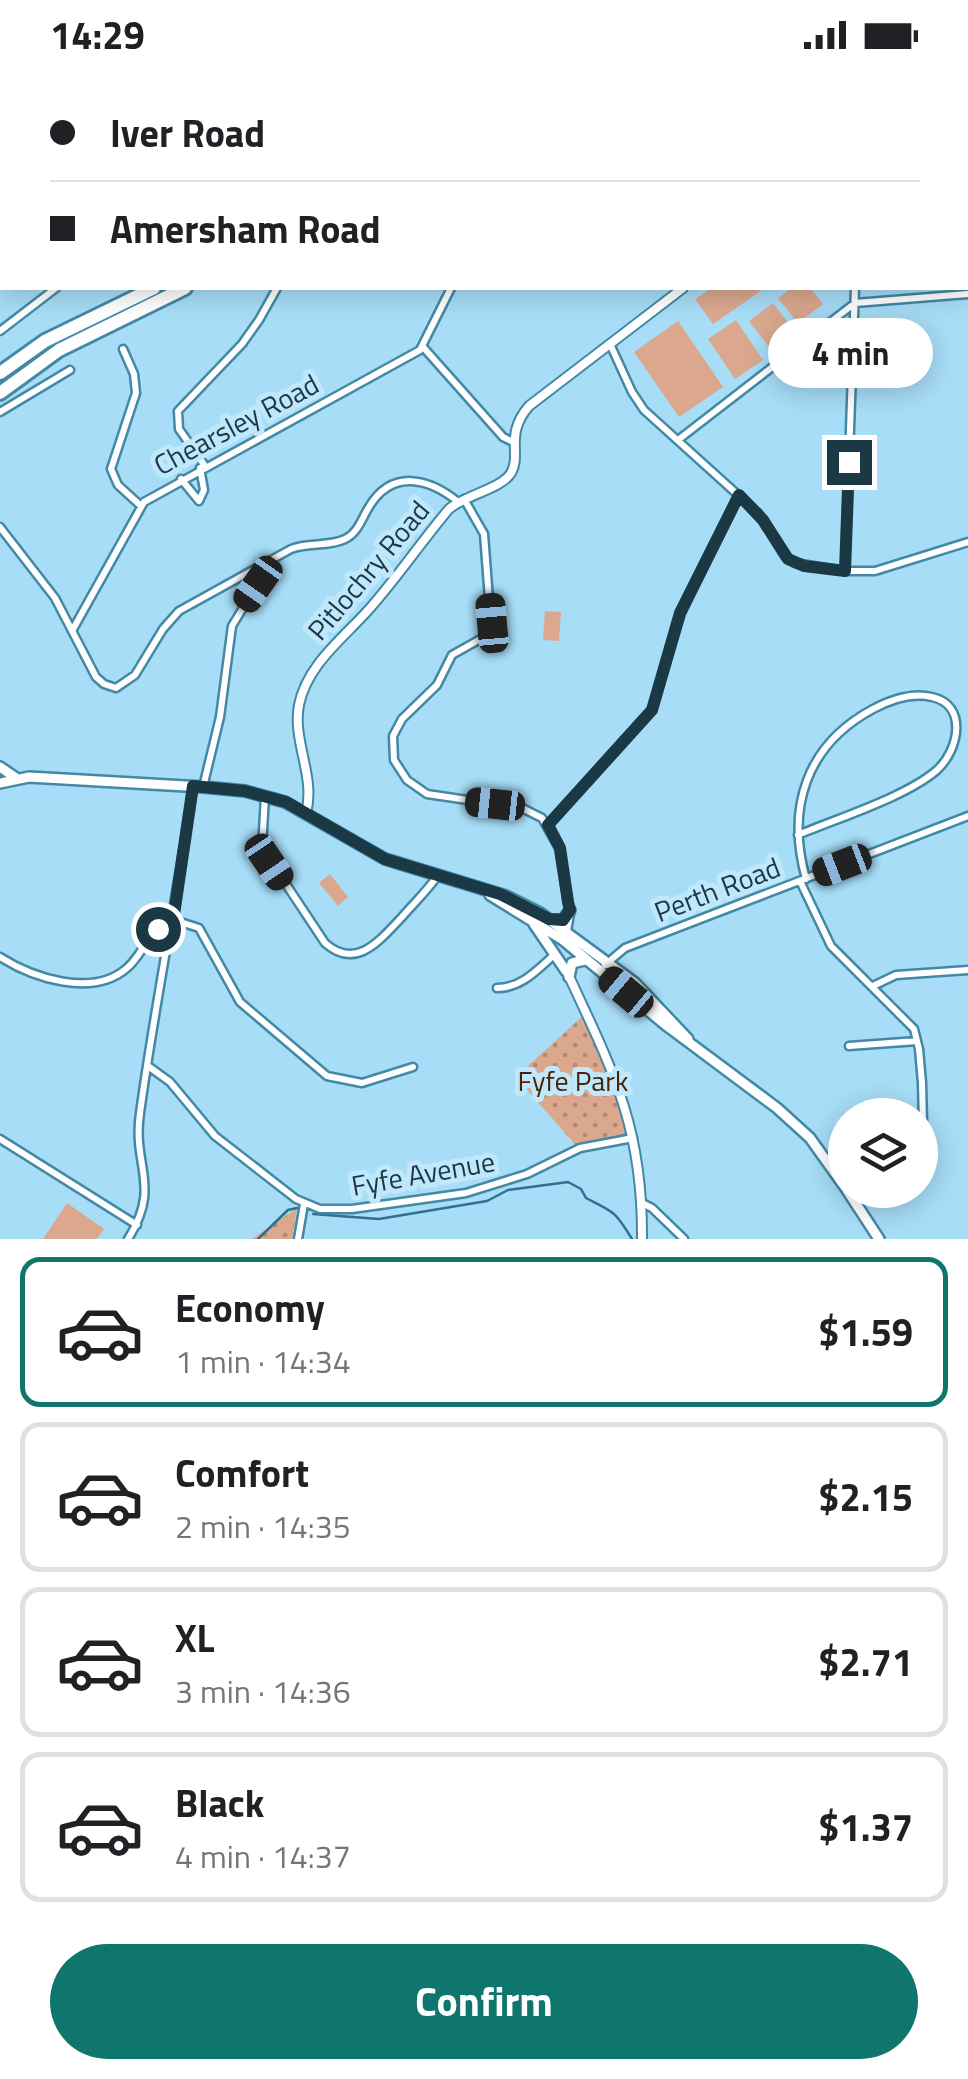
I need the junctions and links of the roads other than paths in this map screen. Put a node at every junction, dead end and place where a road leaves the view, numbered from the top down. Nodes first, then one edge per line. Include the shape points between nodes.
1 (53, 290) edge
2 (150, 290) edge
3 (181, 290) edge
4 (276, 290) edge
5 (450, 290) edge
6 (680, 290) edge
7 (855, 290) edge
8 (968, 294) edge
9 (855, 302) junction
10 (0, 331) edge
11 (610, 342) junction
12 (423, 347) junction
13 (123, 349) dead end
14 (70, 370) dead end
15 (0, 373) edge
16 (0, 392) edge
17 (0, 412) edge
18 (678, 440) junction
19 (513, 442) junction
20 (203, 467) junction
21 (181, 479) junction
22 (739, 495) junction
23 (460, 500) junction
24 (141, 506) junction
25 (0, 526) edge
26 (968, 542) edge
27 (260, 568) junction
28 (845, 571) junction
29 (72, 631) junction
30 (0, 768) edge
31 (16, 778) junction
32 (0, 783) edge
33 (198, 787) junction
34 (266, 796) junction
35 (306, 813) junction
36 (968, 816) edge
37 (548, 825) junction
38 (798, 835) junction
39 (438, 875) junction
40 (803, 880) junction
41 (483, 890) junction
42 (570, 910) junction
43 (528, 917) junction
44 (549, 919) junction
45 (173, 924) junction
46 (565, 936) junction
47 (554, 955) junction
48 (0, 957) edge
49 (588, 960) junction
50 (604, 966) junction
51 (968, 970) edge
52 (568, 974) junction
53 (872, 986) junction
54 (497, 988) dead end
55 (918, 1041) junction
56 (849, 1046) dead end
57 (148, 1066) junction
58 (413, 1067) dead end
59 (921, 1098) edge
60 (0, 1138) edge
61 (633, 1138) junction
62 (828, 1165) edge
63 (642, 1203) junction
64 (304, 1204) junction
65 (859, 1208) edge
66 (137, 1225) junction
67 (128, 1239) edge
68 (298, 1239) edge
69 (642, 1239) edge
70 (684, 1239) edge
71 (879, 1239) edge

1 - 10 street
2 - 15 highway via 46,340
3 - 16 highway via 60,350
4 - 20 street via 242,344 178,410 179,429
5 - 12 street
6 - 11 street, Pitlochry Road
7 - 9 street
8 - 9 street
9 - 18 street
9 - 28 street
11 - 18 street via 635,398
11 - 19 street, Pitlochry Road via 528,406
12 - 19 street
12 - 20 street, Chearsley Road
13 - 24 street via 136,393 111,469
14 - 17 street
18 - 22 street
19 - 23 street, Pitlochry Road via 509,476
20 - 21 street, Chearsley Road
20 - 21 street via 199,501
21 - 24 street, Chearsley Road
22 - 28 street via 788,559
22 - 37 street via 680,613 652,710
23 - 27 street via 430,483 399,482 376,496 347,538 305,543
23 - 35 street, Pitlochry Road via 308,679 298,713
23 - 37 street via 484,534 491,626 452,654 437,685 402,720 394,760 426,794 522,808
24 - 29 street, Chearsley Road
25 - 29 street
26 - 28 street via 875,571
27 - 29 street via 180,611 135,676 119,687 96,677
27 - 33 street via 260,580 232,626 220,717
30 - 31 main road
31 - 32 main road
31 - 33 main road
33 - 34 main road
33 - 45 street
34 - 35 main road
34 - 39 street via 262,848 324,943 338,952 367,951
35 - 39 main road via 373,854
36 - 40 street, Perth Road
37 - 42 street via 560,848
38 - 38 street via 808,776 836,734 896,699 929,696 949,706 956,738 939,768
38 - 40 street
39 - 41 main road
40 - 50 street, Perth Road via 626,948
40 - 53 street via 831,946
41 - 43 main road
41 - 44 main road
42 - 44 main road via 563,920
42 - 46 street
43 - 46 main road
43 - 47 main road
44 - 46 main road
45 - 48 street via 156,930 126,970 100,980 56,981
45 - 57 street
45 - 58 street via 199,928 240,1002 327,1076 362,1083
46 - 49 main road
46 - 50 main road
46 - 52 street via 560,956
47 - 52 main road
47 - 54 street via 525,980
49 - 50 main road
49 - 52 main road via 574,961
50 - 62 main road via 798,1126
51 - 53 street via 896,976
52 - 61 street via 616,1078
53 - 55 street via 910,1023
55 - 56 street
55 - 59 street
57 - 64 street via 215,1136
57 - 66 street via 138,1129 146,1198
60 - 66 street
61 - 63 street
61 - 64 street, Fyfe Avenue via 580,1148 466,1193 352,1209
63 - 69 street
63 - 70 street
64 - 68 street
65 - 71 main road
66 - 67 street

